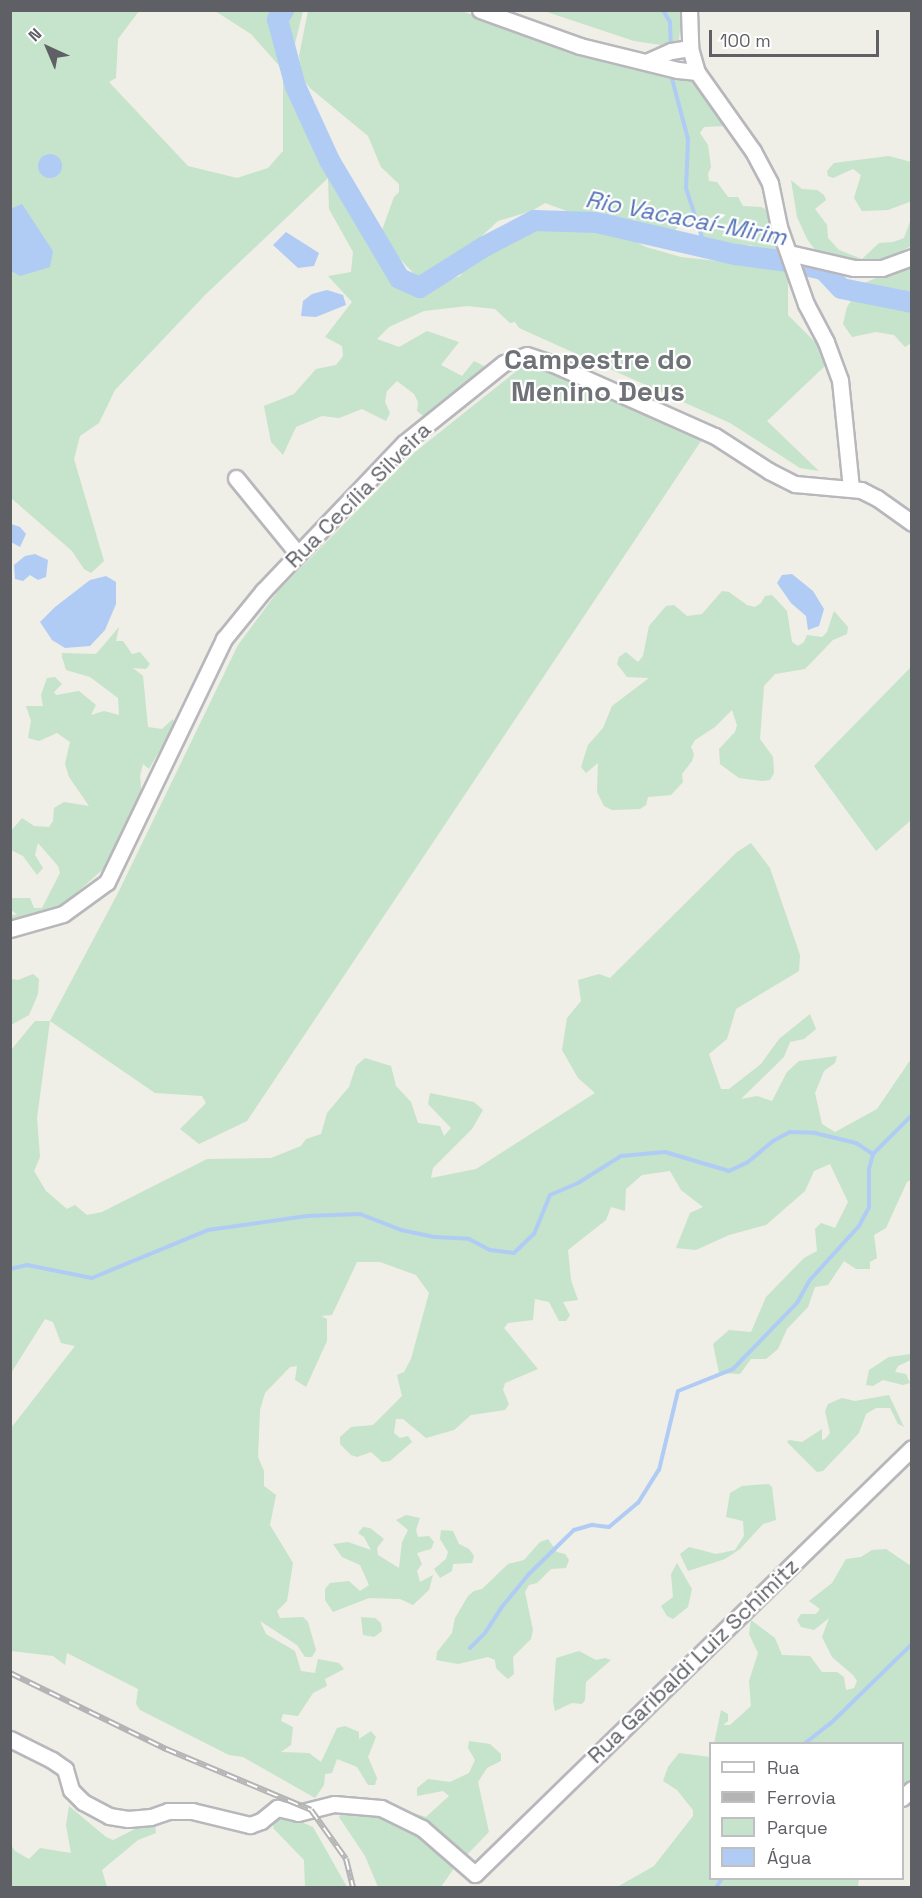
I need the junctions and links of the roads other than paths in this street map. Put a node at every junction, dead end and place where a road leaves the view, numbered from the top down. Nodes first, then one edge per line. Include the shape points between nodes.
1 (480, 10) edge
2 (689, 10) edge
3 (690, 48) junction
4 (653, 64) junction
5 (697, 72) junction
6 (791, 257) junction
7 (912, 257) edge
8 (236, 478) dead end
9 (851, 488) junction
10 (912, 523) edge
11 (298, 554) junction
12 (10, 929) edge
13 (912, 1448) edge
14 (10, 1739) edge

1 - 4 street via 580,46
2 - 3 street
3 - 4 street via 671,51
3 - 5 street
4 - 5 street
5 - 6 street via 753,151 770,183
6 - 7 street via 854,268 882,268
6 - 9 street via 806,304 840,380
8 - 11 street
9 - 10 street, Rua Cecília Silveira via 877,498
9 - 11 street, Rua Cecília Silveira via 795,484 715,436 527,356 504,363 489,373 404,443
11 - 12 street, Rua Cecília Silveira via 224,639 107,882 63,914
13 - 14 street, Rua Garibaldi Luiz Schimitz via 474,1874 422,1828 381,1808 334,1804 298,1813 277,1808 250,1825 192,1811 128,1819 109,1816 83,1802 71,1790 65,1770

